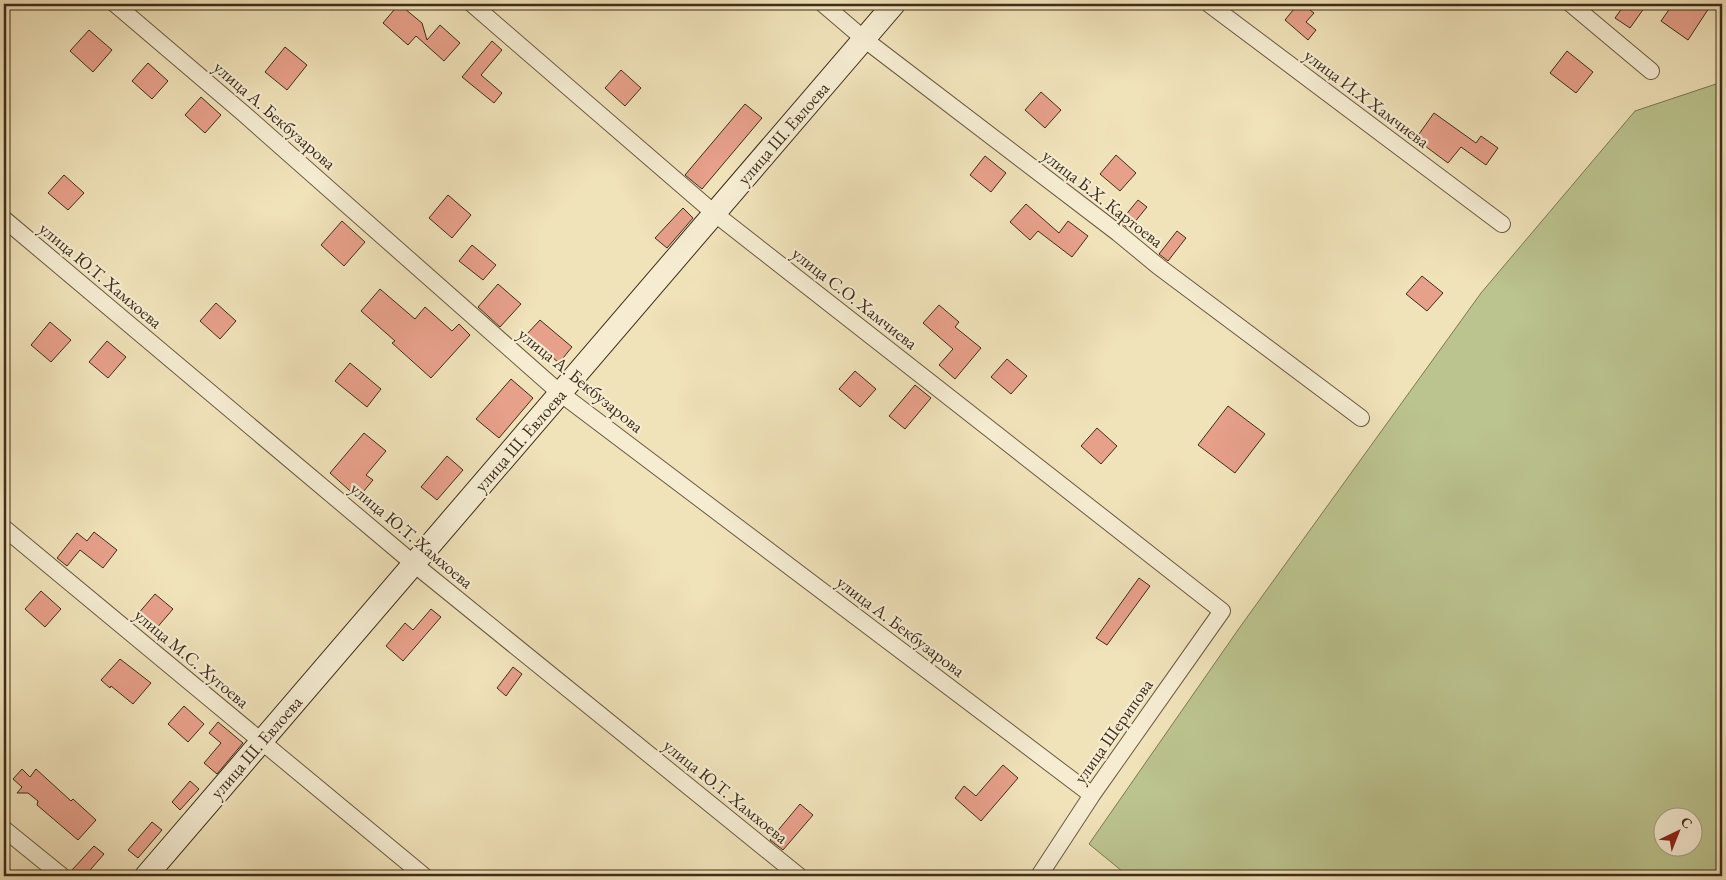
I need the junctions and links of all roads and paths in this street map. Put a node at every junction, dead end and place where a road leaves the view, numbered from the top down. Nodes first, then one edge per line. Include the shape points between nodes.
1 (115, 4) edge
2 (472, 4) edge
3 (823, 4) edge
4 (894, 4) edge
5 (1209, 4) edge
6 (1570, 4) edge
7 (864, 39) junction
8 (1651, 71) dead end
9 (714, 213) junction
10 (4, 220) edge
11 (1502, 224) dead end
12 (560, 393) junction
13 (1362, 418) dead end
14 (4, 528) edge
15 (414, 564) junction
16 (1222, 611) joint
17 (260, 741) junction
18 (1092, 795) junction
19 (4, 829) edge
20 (62, 876) edge
21 (146, 876) edge
22 (424, 876) edge
23 (799, 876) edge
24 (1039, 876) edge

1 - 12 street, улица А. Бекбузарова via 243,112
2 - 9 street, улица С.О. Хамчиева
3 - 7 street, улица Б.Х. Картоева
4 - 7 street, улица Ш. Евлоева
5 - 11 street, улица И.Х Хамчиева
6 - 8 street
7 - 9 street, улица Ш. Евлоева
7 - 13 street, улица Б.Х. Картоева via 1158,266
9 - 12 street, улица Ш. Евлоева
9 - 16 street, улица С.О. Хамчиева
10 - 15 street, улица Ю.Т. Хамхоева
12 - 15 street, улица Ш. Евлоева
12 - 18 street, улица А. Бекбузарова
14 - 17 street, улица М.С. Хугоева
15 - 17 street, улица Ш. Евлоева
15 - 23 street, улица Ю.Т. Хамхоева
16 - 18 street, улица Шерипова
17 - 21 street, улица Ш. Евлоева
17 - 22 street, улица М.С. Хугоева
18 - 24 street, улица Шерипова
19 - 20 street

